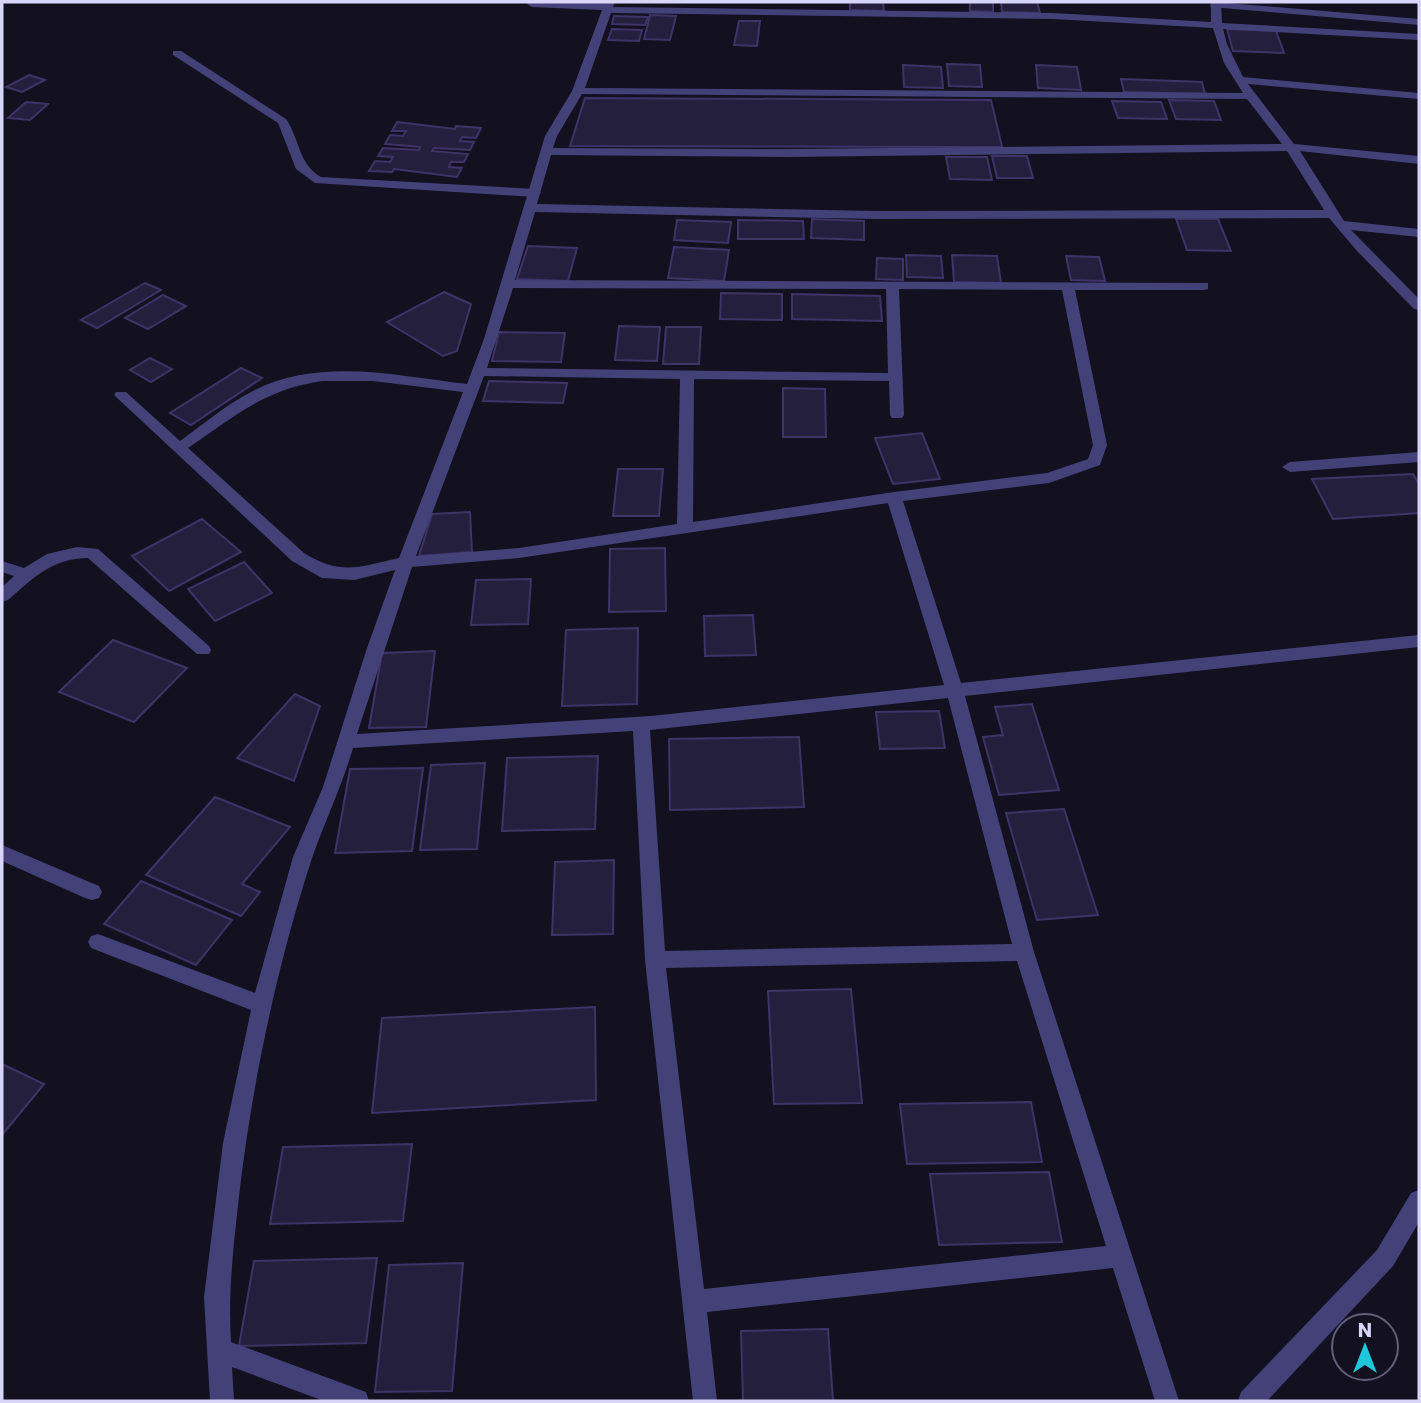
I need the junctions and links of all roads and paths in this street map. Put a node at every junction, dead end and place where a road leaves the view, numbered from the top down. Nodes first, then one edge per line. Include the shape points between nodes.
1 (1215, 3) edge
2 (532, 4) dead end
3 (1254, 4) edge
4 (608, 6) edge
5 (1419, 22) edge
6 (1214, 24) junction
7 (1419, 37) edge
8 (177, 53) dead end
9 (1238, 80) junction
10 (578, 91) junction
11 (1250, 96) junction
12 (1419, 96) edge
13 (1291, 147) junction
14 (548, 151) junction
15 (1419, 160) edge
16 (533, 201) junction
17 (1332, 214) junction
18 (1343, 225) junction
19 (1419, 233) edge
20 (509, 284) junction
21 (892, 284) junction
22 (1203, 286) dead end
23 (1068, 287) junction
24 (1419, 306) edge
25 (479, 372) junction
26 (687, 374) junction
27 (896, 377) junction
28 (472, 389) junction
29 (121, 395) dead end
30 (897, 415) dead end
31 (179, 448) junction
32 (1419, 457) edge
33 (1290, 467) dead end
34 (894, 497) junction
35 (685, 528) junction
36 (406, 562) junction
37 (2, 566) edge
38 (26, 575) junction
39 (2, 596) edge
40 (1419, 642) edge
41 (203, 650) dead end
42 (954, 689) junction
43 (641, 723) junction
44 (345, 742) junction
45 (2, 853) edge
46 (92, 892) dead end
47 (98, 942) dead end
48 (1024, 952) junction
49 (655, 960) junction
50 (262, 1005) junction
51 (1419, 1201) edge
52 (1120, 1256) junction
53 (693, 1301) junction
54 (219, 1350) junction
55 (222, 1401) edge
56 (357, 1401) edge
57 (705, 1401) edge
58 (1167, 1401) edge
59 (1250, 1401) edge

1 - 3 street
1 - 6 street
2 - 4 street
3 - 5 street
4 - 6 street
4 - 10 street
6 - 7 street
6 - 9 street
8 - 16 street via 282,121 305,175
9 - 11 street
9 - 12 street
10 - 11 street
10 - 14 street
11 - 13 street
13 - 14 street
13 - 15 street
13 - 17 street
14 - 16 street
16 - 17 street via 876,215
16 - 20 street
17 - 18 street
18 - 19 street
18 - 24 street
20 - 21 street
20 - 25 street
21 - 23 street
21 - 27 street
22 - 23 street
23 - 34 street via 1100,445 1096,462 1049,478
25 - 26 street
25 - 28 street
26 - 27 street
26 - 35 street
27 - 30 street
28 - 31 street via 345,376 294,380 252,399
28 - 36 street
29 - 31 street
31 - 36 street via 298,557 322,572 354,574
32 - 33 street
34 - 35 street
34 - 42 street
35 - 36 street via 519,552
36 - 44 street
37 - 38 street
38 - 39 street
38 - 41 street via 49,557 70,551 92,552
40 - 42 street
42 - 43 street
42 - 48 street
43 - 44 street
43 - 49 street
44 - 50 street via 303,857
45 - 46 street
47 - 50 street
48 - 49 street
48 - 52 street
49 - 53 street
50 - 54 street via 234,1143 216,1297
51 - 59 street via 1385,1258
52 - 53 street
52 - 58 street
53 - 57 street
54 - 55 street
54 - 56 street

